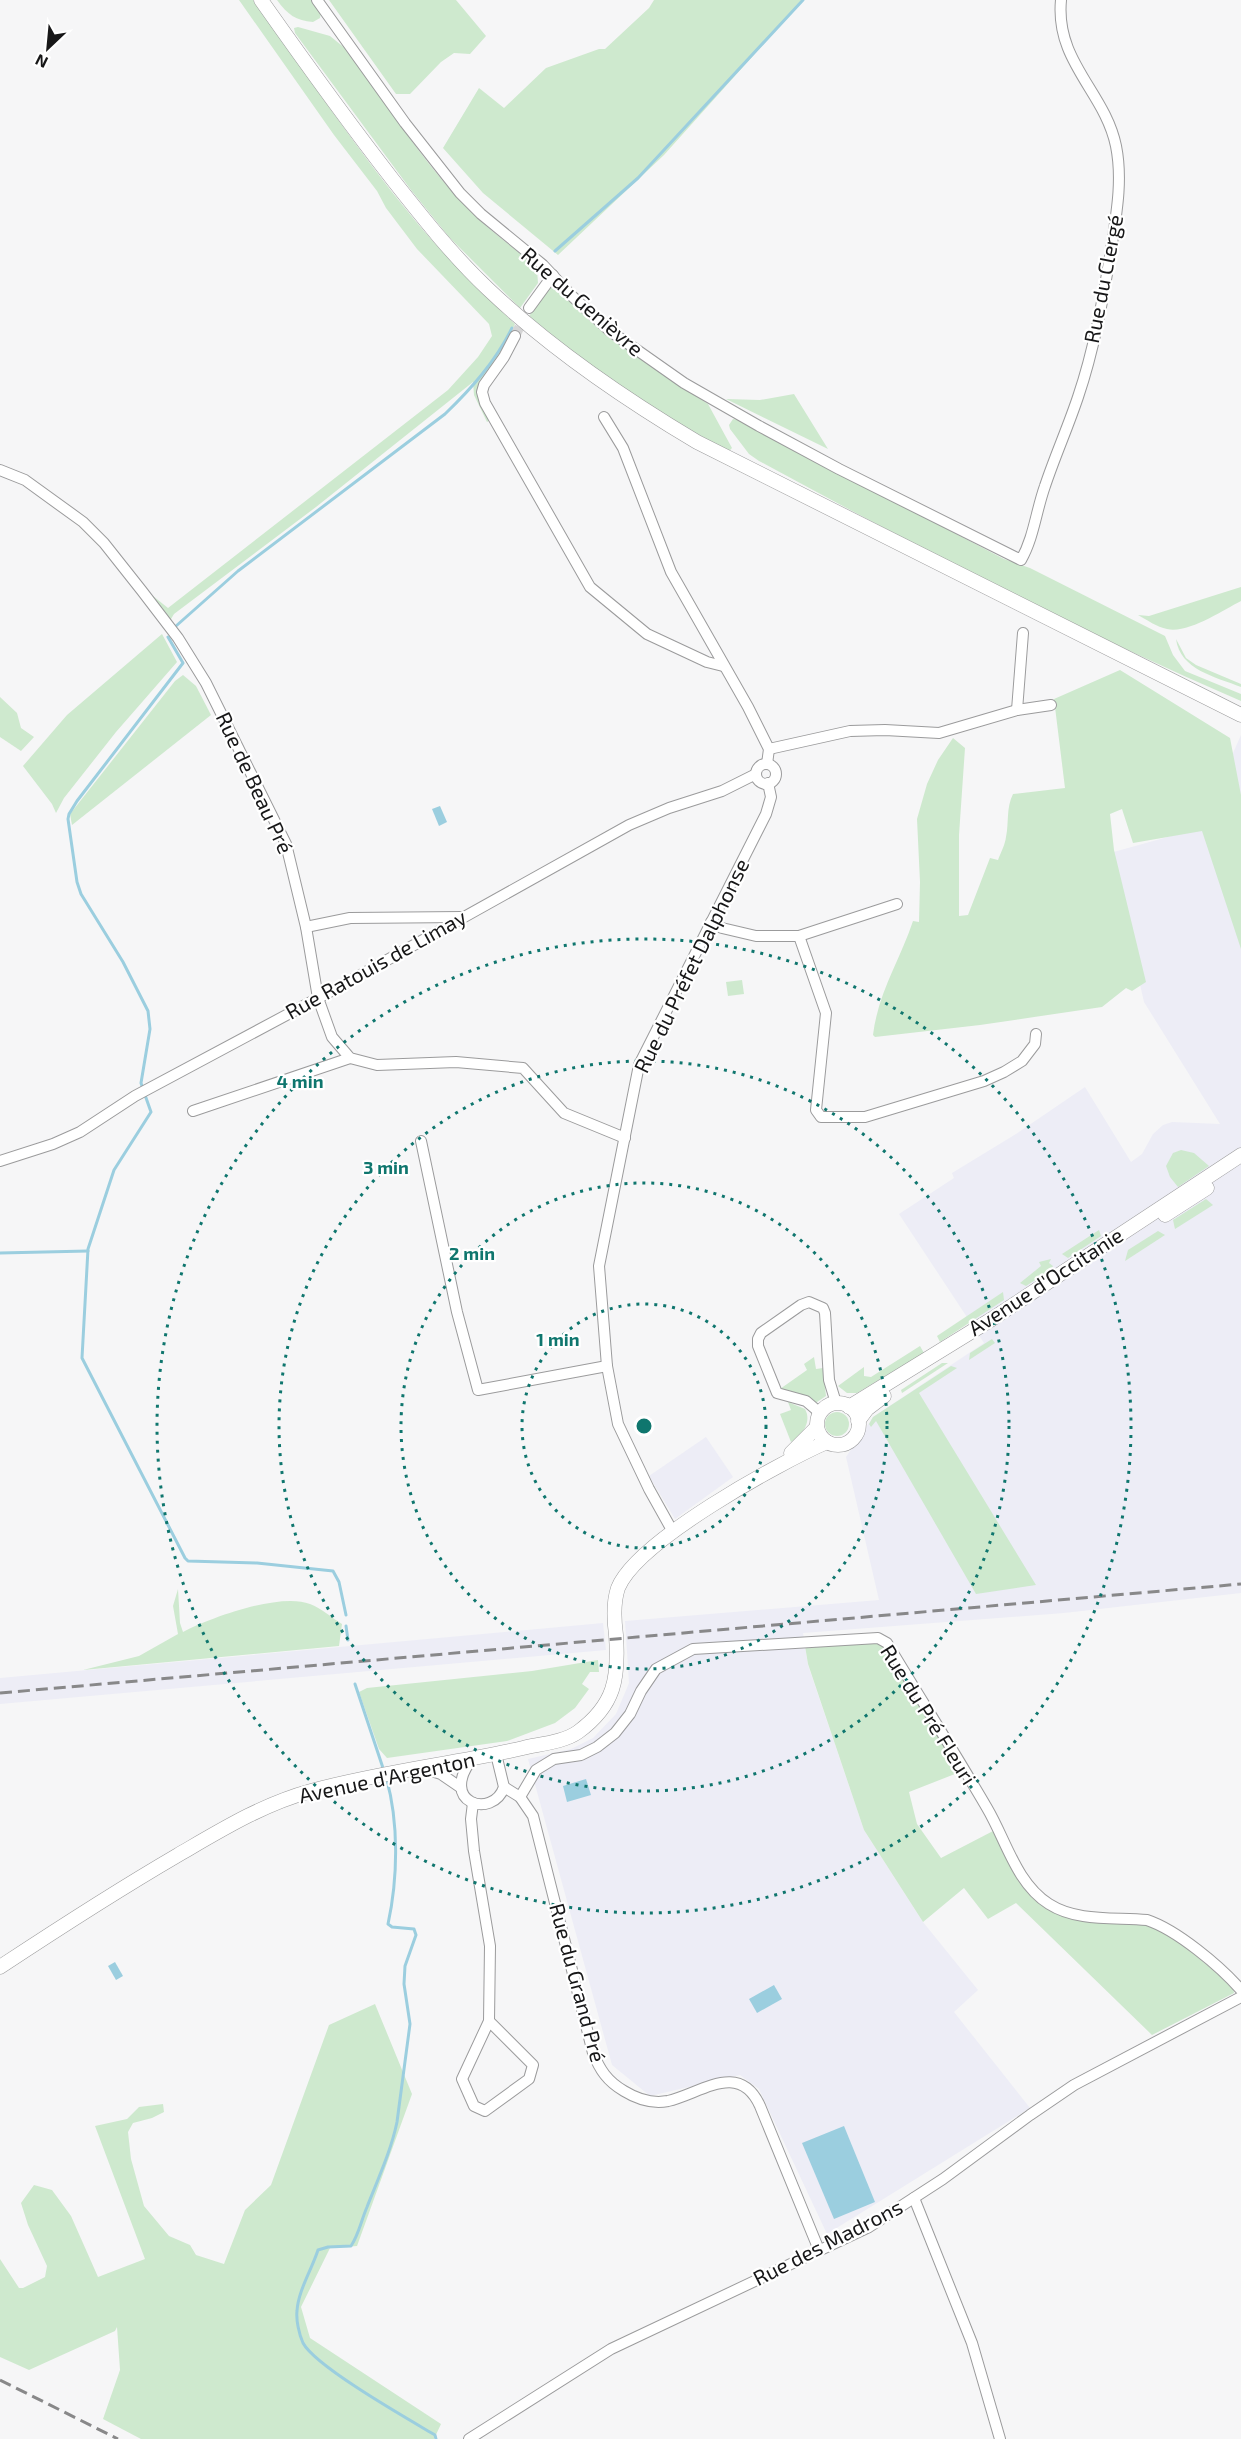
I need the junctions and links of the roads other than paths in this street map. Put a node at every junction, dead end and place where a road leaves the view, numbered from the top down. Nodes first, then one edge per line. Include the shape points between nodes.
1 (261, 0) edge
2 (317, 0) edge
3 (1061, 0) edge
4 (553, 275) junction
5 (529, 308) tunnel mouth
6 (515, 336) tunnel mouth
7 (604, 417) dead end
8 (0, 470) edge
9 (1021, 560) joint
10 (1023, 633) dead end
11 (723, 666) junction
12 (1051, 705) dead end
13 (1017, 710) junction
14 (1238, 712) edge
15 (769, 749) junction
16 (767, 764) junction
17 (756, 774) junction
18 (768, 783) junction
19 (897, 904) dead end
20 (462, 917) junction
21 (711, 922) junction
22 (306, 927) junction
23 (799, 936) junction
24 (318, 998) junction
25 (1036, 1034) dead end
26 (350, 1058) junction
27 (193, 1111) dead end
28 (625, 1138) junction
29 (421, 1141) dead end
30 (1241, 1155) edge
31 (0, 1161) edge
32 (1241, 1165) edge
33 (607, 1366) junction
34 (842, 1405) junction
35 (818, 1420) junction
36 (858, 1421) junction
37 (827, 1442) junction
38 (777, 1466) junction
39 (674, 1532) junction
40 (496, 1754) junction
41 (473, 1758) junction
42 (422, 1767) junction
43 (460, 1786) junction
44 (504, 1787) junction
45 (520, 1797) junction
46 (473, 1803) junction
47 (0, 1967) edge
48 (1241, 1990) edge
49 (1241, 1997) edge
50 (489, 2021) junction
51 (914, 2198) junction
52 (819, 2250) junction
53 (469, 2439) edge
54 (1000, 2439) edge

1 - 14 main road via 428,224 488,289 602,382 697,441
2 - 4 street, Rue du Genièvre via 460,193
3 - 9 street, Rue du Clergé via 1059,18 1067,48 1115,144 1119,195 1101,306 1078,396
4 - 5 street
4 - 9 street, Rue du Genièvre via 610,331 684,383 839,469
6 - 11 street via 484,385 485,403 590,587 647,634
7 - 11 street via 623,448 671,572
8 - 22 street, Rue de Beau Pré via 25,480 84,522 178,638 206,683 286,844
10 - 13 street
11 - 15 street
12 - 13 street
13 - 15 street via 939,733 850,731
15 - 16 street
16 - 17 street via 758,768
16 - 18 street via 776,772
17 - 18 street via 761,782
17 - 20 street, Rue Ratouis de Limay via 722,791 629,825
18 - 21 street, Rue du Préfet Dalphonse via 771,797 766,814
19 - 23 street
20 - 22 street via 350,918
20 - 24 street, Rue Ratouis de Limay
21 - 23 street via 756,936
21 - 28 street, Rue du Préfet Dalphonse via 639,1065
22 - 24 street, Rue de Beau Pré
23 - 25 street via 826,1013 817,1113 826,1118 858,1118 937,1097 1005,1072 1030,1053
24 - 26 street, Rue de Beau Pré via 332,1037
24 - 31 street, Rue Ratouis de Limay via 135,1096 80,1132
26 - 27 street
26 - 28 street via 377,1065 456,1062 523,1068 564,1113
28 - 33 street, Rue du Préfet Dalphonse via 599,1266
29 - 33 street via 457,1312 478,1390
30 - 34 main road, Avenue d'Occitanie via 878,1390
32 - 36 main road, Avenue d'Occitanie via 877,1401
33 - 39 street, Rue du Préfet Dalphonse via 618,1424
34 - 35 main road, Avenue d'Occitanie via 827,1406
34 - 35 street via 829,1380 825,1313 809,1302 761,1333 758,1346 777,1393 806,1401
34 - 36 main road
35 - 37 main road via 822,1438
35 - 38 main road, Avenue d'Occitanie
36 - 37 main road, Avenue d'Occitanie via 850,1440 837,1445
37 - 38 main road, Avenue d'Occitanie
38 - 39 main road, Avenue d'Occitanie
39 - 40 main road, Avenue d'Argenton via 632,1566 618,1589 618,1671 612,1694 597,1716 576,1734
40 - 41 main road, Avenue d'Argenton
40 - 44 street
41 - 42 main road, Avenue d'Argenton
41 - 43 street
42 - 43 street
42 - 47 main road, Avenue d'Argenton via 310,1791 237,1821 153,1869
43 - 46 street via 464,1797
44 - 45 street, Rue du Grand Pré
44 - 46 street via 496,1800
45 - 48 street, Rue du Pré Fleuri via 536,1770 554,1759 580,1755 615,1733 656,1669 693,1649 878,1638 887,1643 1034,1892 1073,1914 1158,1924 1188,1944
45 - 52 street, Rue du Grand Pré via 533,1816 601,2072 612,2085 649,2102 665,2102 718,2083 733,2082 746,2087 760,2106
46 - 50 street via 474,1851 490,1946
49 - 51 street, Rue des Madrons via 1074,2085
50 - 50 street via 462,2079 474,2106 485,2111 529,2079 533,2065
51 - 52 street, Rue des Madrons via 869,2227
51 - 54 street via 972,2343
52 - 53 street, Rue des Madrons via 611,2349

